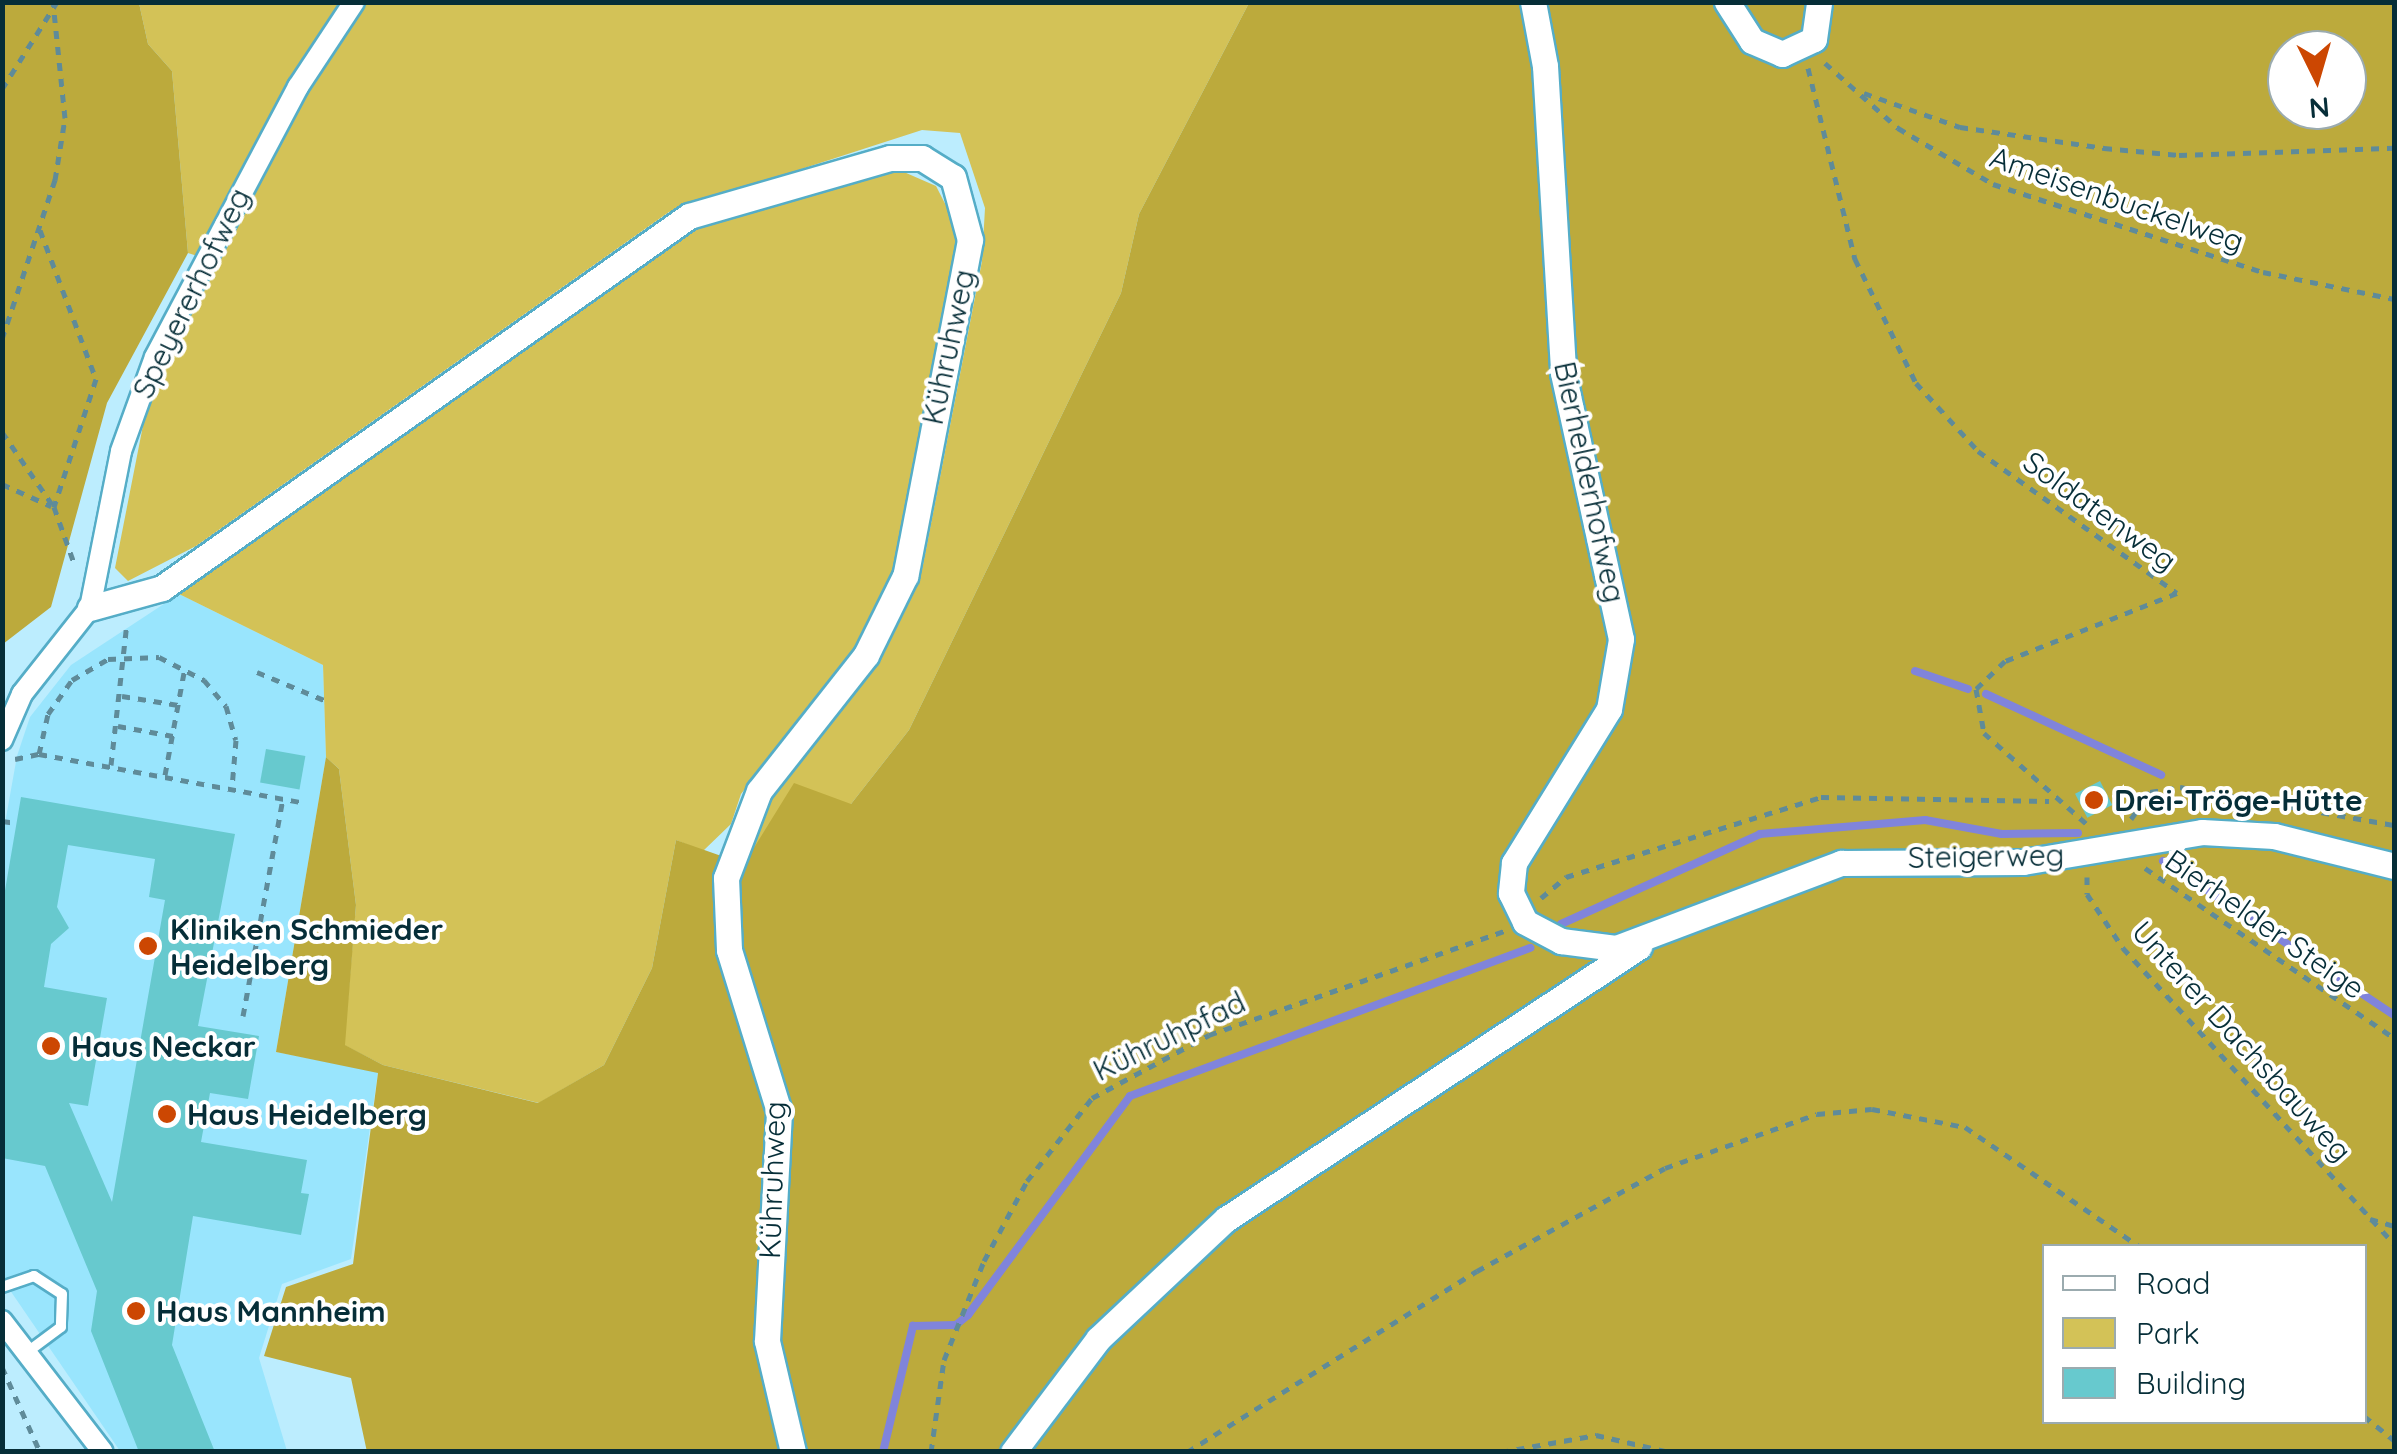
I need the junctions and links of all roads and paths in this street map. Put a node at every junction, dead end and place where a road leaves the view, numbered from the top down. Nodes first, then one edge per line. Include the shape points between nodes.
1 (354, 2) edge
2 (1533, 2) edge
3 (1728, 2) edge
4 (1819, 2) edge
5 (55, 4) edge
6 (1805, 47) junction
7 (1812, 76) dead end
8 (2, 89) edge
9 (1861, 92) junction
10 (2394, 148) edge
11 (39, 227) junction
12 (2394, 299) edge
13 (2, 339) edge
14 (2, 432) edge
15 (2, 484) edge
16 (54, 507) junction
17 (122, 606) junction
18 (90, 608) junction
19 (129, 655) junction
20 (185, 667) junction
21 (257, 672) dead end
22 (122, 696) junction
23 (324, 700) dead end
24 (178, 705) junction
25 (118, 726) junction
26 (172, 736) junction
27 (2, 740) edge
28 (40, 754) junction
29 (19, 760) dead end
30 (111, 766) junction
31 (165, 775) junction
32 (232, 788) junction
33 (283, 798) junction
34 (2052, 801) junction
35 (300, 802) dead end
36 (2, 821) edge
37 (17, 823) dead end
38 (2394, 825) edge
39 (2110, 848) junction
40 (2394, 866) edge
41 (1525, 922) junction
42 (1647, 941) junction
43 (243, 1016) dead end
44 (2394, 1038) edge
45 (2370, 1219) junction
46 (2394, 1226) edge
47 (2137, 1244) edge
48 (2394, 1244) edge
49 (2, 1287) edge
50 (2, 1321) edge
51 (26, 1354) junction
52 (2, 1367) edge
53 (2367, 1418) edge
54 (2394, 1440) edge
55 (40, 1452) edge
56 (103, 1452) edge
57 (793, 1452) edge
58 (931, 1452) edge
59 (1013, 1452) edge
60 (1188, 1452) edge
61 (1502, 1452) edge
62 (1669, 1452) edge

1 - 18 street, Speyererhofweg via 298,87 140,390
2 - 41 street, Bierhelderhofweg via 1546,66 1563,373 1621,639 1603,721 1514,863 1511,893
3 - 6 street via 1760,47
4 - 6 street
5 - 8 path
5 - 11 path via 67,92
6 - 9 path, Ameisenbuckelweg
7 - 34 path, Soldatenweg via 1856,259 1916,383 1978,451 2176,593 2006,661 1976,688 1984,734
9 - 10 path via 1960,127 2179,156
9 - 12 path, Ameisenbuckelweg via 1898,128 1994,184 2263,272
11 - 13 path
11 - 16 path via 96,379
14 - 16 path
15 - 16 path
16 - 18 path
17 - 18 street, Kühruhweg
17 - 19 path
17 - 57 street, Kühruhweg via 162,588 689,216 898,156 930,161 953,178 970,240 905,576 866,656 760,791 724,888 732,966 779,1112 767,1341
18 - 27 street via 28,685
19 - 20 path
19 - 22 path
19 - 28 path via 72,680 48,714
20 - 24 path
20 - 32 path via 216,692 233,723
21 - 23 path
22 - 24 path
22 - 25 path
24 - 26 path
25 - 26 path
25 - 30 path
26 - 31 path
28 - 29 path
28 - 30 path
30 - 31 path
31 - 32 path
32 - 33 path
33 - 35 path
33 - 43 path
34 - 39 path, Soldatenweg
34 - 41 path via 1872,794 1772,808 1566,878
36 - 37 path
38 - 39 path via 2164,787 2138,802
39 - 40 street, Steigerweg via 2248,832
39 - 42 street, Steigerweg via 1841,863
39 - 44 path, Bierhelder Steige
39 - 45 path, Unterer Dachsbauweg via 2087,894 2123,948
41 - 42 street via 1596,948
41 - 58 path, Kühruhpfad via 1209,1035 1092,1098 1027,1180 984,1261 944,1360
42 - 59 street via 1226,1219 1098,1339
45 - 46 path
45 - 48 path, Unterer Dachsbauweg
47 - 60 path via 1965,1127 1872,1109 1817,1114 1648,1177 1477,1271
49 - 51 lane via 34,1276 62,1294 61,1327
50 - 51 street
51 - 56 street
52 - 55 path
53 - 54 path
61 - 62 path via 1565,1435 1632,1438

